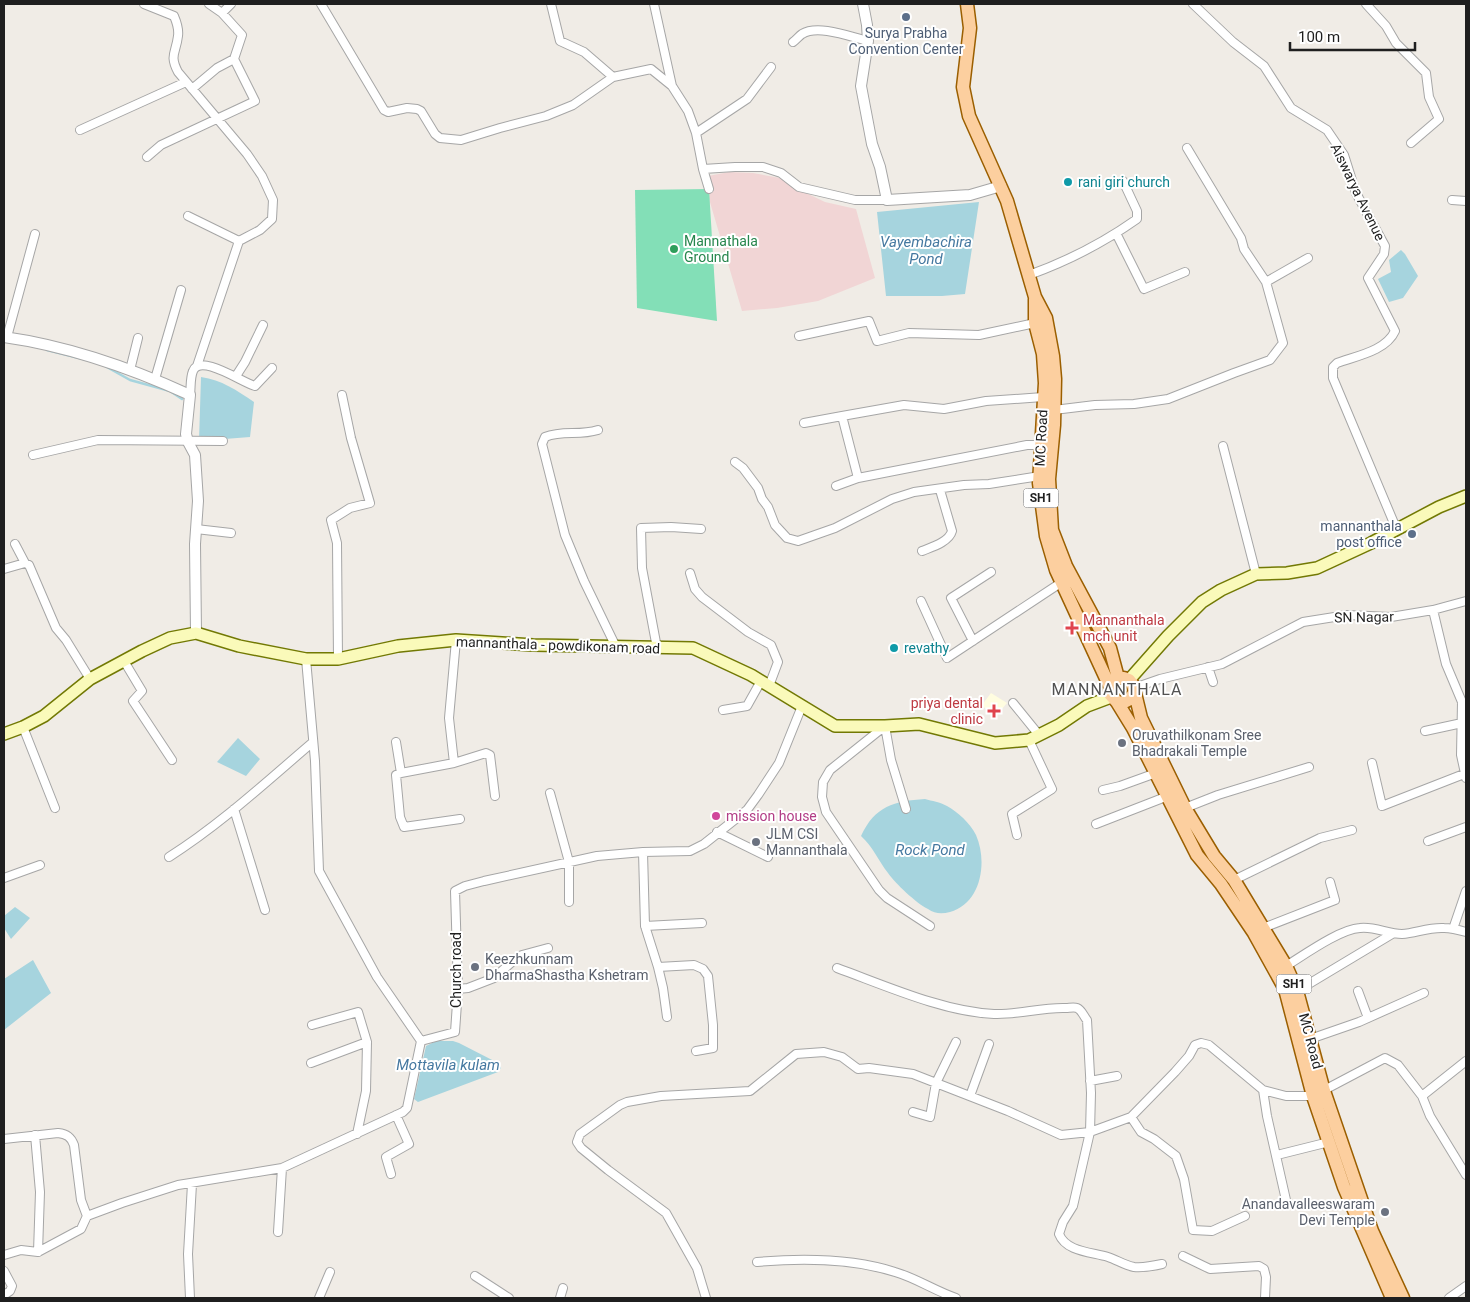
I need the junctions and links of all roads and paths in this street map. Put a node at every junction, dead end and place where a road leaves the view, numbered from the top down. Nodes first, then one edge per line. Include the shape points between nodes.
1 (209, 4) edge
2 (231, 4) edge
3 (321, 4) edge
4 (551, 4) edge
5 (654, 4) edge
6 (863, 4) edge
7 (967, 4) edge
8 (1193, 4) edge
9 (1366, 4) edge
10 (151, 5) edge
11 (222, 12) junction
12 (868, 41) junction
13 (793, 42) dead end
14 (234, 59) junction
15 (771, 67) dead end
16 (612, 77) junction
17 (189, 85) junction
18 (672, 86) junction
19 (217, 118) junction
20 (80, 130) dead end
21 (696, 133) junction
22 (1411, 143) dead end
23 (1187, 148) dead end
24 (147, 157) dead end
25 (703, 169) junction
26 (1123, 181) dead end
27 (1000, 186) junction
28 (709, 189) dead end
29 (886, 200) junction
30 (1452, 200) dead end
31 (1466, 201) edge
32 (188, 216) dead end
33 (35, 234) dead end
34 (1116, 234) junction
35 (239, 241) junction
36 (1308, 258) dead end
37 (1185, 272) dead end
38 (1028, 276) junction
39 (1266, 282) junction
40 (180, 290) dead end
41 (1035, 297) junction
42 (1035, 323) junction
43 (263, 325) dead end
44 (799, 336) dead end
45 (5, 337) edge
46 (138, 338) dead end
47 (197, 366) junction
48 (272, 368) dead end
49 (130, 370) junction
50 (236, 376) junction
51 (155, 379) junction
52 (190, 395) junction
53 (342, 395) dead end
54 (1044, 397) junction
55 (1054, 410) junction
56 (842, 416) junction
57 (804, 423) dead end
58 (598, 430) dead end
59 (223, 441) dead end
60 (188, 442) junction
61 (1041, 445) junction
62 (1223, 446) dead end
63 (33, 455) dead end
64 (734, 462) dead end
65 (1040, 476) junction
66 (858, 478) junction
67 (836, 486) dead end
68 (940, 490) junction
69 (1466, 496) edge
70 (1396, 528) junction
71 (196, 529) junction
72 (701, 529) dead end
73 (231, 533) dead end
74 (15, 544) dead end
75 (922, 551) dead end
76 (25, 563) junction
77 (4, 569) edge
78 (991, 572) dead end
79 (690, 573) dead end
80 (1256, 574) junction
81 (1062, 582) junction
82 (921, 601) dead end
83 (1466, 601) edge
84 (1433, 610) junction
85 (196, 633) junction
86 (456, 640) junction
87 (973, 641) junction
88 (616, 648) junction
89 (657, 648) junction
90 (306, 659) junction
91 (338, 659) junction
92 (124, 661) junction
93 (1208, 667) junction
94 (90, 679) junction
95 (1213, 682) dead end
96 (765, 683) junction
97 (1122, 689) junction
98 (1013, 703) dead end
99 (802, 706) junction
100 (723, 710) dead end
101 (1462, 723) junction
102 (886, 726) junction
103 (24, 727) junction
104 (1424, 731) dead end
105 (4, 734) edge
106 (1034, 737) junction
107 (313, 742) junction
108 (396, 742) dead end
109 (172, 760) dead end
110 (454, 763) junction
111 (1372, 763) dead end
112 (1309, 767) dead end
113 (1156, 773) junction
114 (401, 774) junction
115 (1465, 776) edge
116 (1103, 790) dead end
117 (550, 793) dead end
118 (495, 796) dead end
119 (1168, 796) junction
120 (55, 808) dead end
121 (1185, 808) junction
122 (234, 809) junction
123 (906, 809) dead end
124 (460, 819) dead end
125 (1096, 824) dead end
126 (1466, 827) edge
127 (1352, 830) dead end
128 (717, 832) junction
129 (1017, 834) dead end
130 (1428, 841) dead end
131 (643, 852) junction
132 (169, 857) dead end
133 (768, 857) dead end
134 (569, 862) junction
135 (40, 866) dead end
136 (4, 878) edge
137 (1234, 880) junction
138 (1330, 882) dead end
139 (1466, 891) edge
140 (569, 902) dead end
141 (265, 910) dead end
142 (702, 923) dead end
143 (645, 926) junction
144 (930, 926) dead end
145 (1453, 929) junction
146 (1259, 931) junction
147 (1466, 932) edge
148 (1392, 934) junction
149 (548, 948) dead end
150 (1286, 966) junction
151 (658, 967) junction
152 (837, 968) dead end
153 (458, 989) junction
154 (1297, 991) junction
155 (1358, 991) dead end
156 (1424, 993) dead end
157 (667, 1017) dead end
158 (1368, 1018) junction
159 (312, 1025) dead end
160 (1310, 1039) junction
161 (422, 1041) junction
162 (367, 1042) junction
163 (956, 1042) dead end
164 (989, 1044) dead end
165 (696, 1050) dead end
166 (1466, 1061) edge
167 (311, 1063) dead end
168 (1117, 1076) dead end
169 (1090, 1081) junction
170 (936, 1083) junction
171 (1263, 1090) junction
172 (1319, 1093) junction
173 (970, 1096) junction
174 (1422, 1096) junction
175 (913, 1112) dead end
176 (396, 1115) junction
177 (1131, 1117) junction
178 (1090, 1132) junction
179 (356, 1134) junction
180 (35, 1135) junction
181 (4, 1139) edge
182 (1329, 1142) junction
183 (1277, 1156) junction
184 (282, 1168) junction
185 (392, 1174) dead end
186 (1466, 1174) edge
187 (192, 1184) junction
188 (1286, 1200) dead end
189 (87, 1216) junction
190 (1245, 1216) dead end
191 (278, 1232) dead end
192 (38, 1252) junction
193 (4, 1255) edge
194 (1184, 1256) dead end
195 (757, 1262) dead end
196 (1162, 1264) dead end
197 (4, 1271) edge
198 (330, 1272) dead end
199 (475, 1276) dead end
200 (1466, 1286) edge
201 (564, 1288) dead end
202 (4, 1295) edge
203 (190, 1298) edge
204 (320, 1298) edge
205 (508, 1298) edge
206 (560, 1298) edge
207 (706, 1298) edge
208 (956, 1298) edge
209 (1265, 1298) edge
210 (1392, 1298) edge
211 (1402, 1298) edge
212 (1449, 1298) edge

1 - 11 street
2 - 11 street
3 - 16 street via 384,110 417,108 440,138 461,140 546,116 573,105
4 - 16 street via 560,41 584,52
5 - 18 street
6 - 12 street
7 - 27 main road, MC Road / SH1 via 970,28 963,86 965,100 971,122
8 - 70 street, Aiswarya Avenue via 1264,66 1291,108 1327,130 1344,155 1356,193 1385,246 1384,254 1368,278 1396,332 1391,340 1378,347 1337,363 1332,371
9 - 22 street via 1396,43 1426,73 1429,97 1439,119
10 - 17 street via 174,16 178,36 172,62
11 - 14 street via 242,35
12 - 13 street via 828,31 813,31 803,33
12 - 29 street via 861,86
14 - 17 street
14 - 19 street via 255,100
15 - 21 street via 747,99
16 - 18 street via 651,69
17 - 19 street
17 - 20 street
18 - 21 street
19 - 24 street via 161,145
19 - 35 street via 247,154 273,200 272,219
21 - 25 street
23 - 39 street
25 - 28 street
25 - 29 street via 763,168 781,173 799,187 855,200
26 - 34 street via 1137,211 1137,219
27 - 29 street via 970,195
27 - 38 main road, MC Road / SH1
30 - 31 street
32 - 35 street
33 - 45 street
34 - 37 street via 1144,289
34 - 38 street via 1061,264
35 - 47 street
36 - 39 street
38 - 41 main road, MC Road / SH1
39 - 55 street via 1283,344 1270,360 1168,399
40 - 51 street
41 - 42 main road, MC Road / SH1
41 - 55 main road, MC Road / SH1 via 1046,318 1053,356
42 - 44 street via 979,335 909,333 877,341 869,322
42 - 54 main road, MC Road / SH1 via 1042,354
43 - 50 street
45 - 49 street via 47,344
46 - 49 street
47 - 50 street via 203,364
47 - 52 street via 193,370
48 - 50 street via 254,386
49 - 51 street
51 - 52 street
52 - 60 street
53 - 91 street via 370,503 350,508 331,520 337,543
54 - 56 street via 986,401 944,409 904,405
54 - 61 main road, MC Road / SH1
55 - 97 main road, MC Road / SH1 via 1049,479 1052,530 1066,566 1110,648
56 - 57 street
56 - 66 street
58 - 88 street via 587,434 554,433 545,437 542,444 564,535
59 - 60 street
60 - 63 street via 98,440
60 - 71 street via 195,455
61 - 65 main road, MC Road / SH1
61 - 66 street
62 - 80 street
64 - 68 street via 743,468 758,488 775,525 787,538 798,541 835,528 892,499 914,492
65 - 68 street
65 - 81 main road, MC Road / SH1 via 1046,536
66 - 67 street
68 - 75 street via 951,536
69 - 70 main road
70 - 80 main road via 1317,568
71 - 73 street
71 - 85 street
72 - 89 street via 641,528 642,568
74 - 76 street
76 - 77 street
76 - 94 street via 32,568 56,628
78 - 87 street via 952,598
79 - 96 street via 695,589 702,597 771,645 778,662
80 - 97 main road via 1202,602
81 - 87 street
81 - 97 main road, MC Road / SH1
82 - 87 street via 947,658
83 - 84 street, SN Nagar
84 - 93 street, SN Nagar via 1391,617 1347,615 1303,622 1222,664
84 - 101 street via 1446,664 1462,702
85 - 90 main road, mannanthala - powdikonam road via 239,646
85 - 92 main road, mannanthala - powdikonam road via 170,638
86 - 88 main road, mannanthala - powdikonam road
86 - 91 main road, mannanthala - powdikonam road via 398,646
86 - 110 street via 449,718
88 - 89 main road, mannanthala - powdikonam road
89 - 96 main road, mannanthala - powdikonam road via 693,648
90 - 91 main road, mannanthala - powdikonam road
90 - 107 street
92 - 94 main road, mannanthala - powdikonam road
92 - 109 street via 142,691 132,701
93 - 95 street
93 - 97 street, SN Nagar
94 - 103 main road, mannanthala - powdikonam road via 44,716
96 - 99 main road, mannanthala - powdikonam road
96 - 100 street via 746,706
97 - 106 main road, mannanthala - powdikonam road
97 - 113 main road, MC Road / SH1 via 1133,728
97 - 121 main road, MC Road / SH1 via 1141,718
98 - 106 street
99 - 102 main road, mannanthala - powdikonam road via 835,726
99 - 128 street, Church road via 779,763 758,795 747,810
101 - 104 street
101 - 115 street via 1461,755
102 - 106 main road, mannanthala - powdikonam road via 920,724 995,743
102 - 123 street via 891,760
102 - 144 street via 830,770 823,782 822,797 826,812 879,890
103 - 105 main road, mannanthala - powdikonam road
103 - 120 street
106 - 129 street via 1052,789 1012,814
107 - 122 street
107 - 161 street via 319,871 377,977
108 - 114 street
110 - 114 street
110 - 118 street via 490,755
111 - 115 street via 1382,806
112 - 121 street
113 - 116 street
113 - 119 main road, MC Road / SH1
114 - 124 street via 396,775 404,827
117 - 134 street
119 - 125 street
119 - 146 main road, MC Road / SH1 via 1197,855
121 - 137 main road, MC Road / SH1 via 1214,856
122 - 132 street
122 - 141 street
126 - 130 street
127 - 137 street via 1320,838
128 - 131 street, Church road via 690,851
128 - 133 street
131 - 134 street, Church road
131 - 143 street
134 - 140 street
134 - 153 street, Church road via 455,890
135 - 136 street
137 - 146 main road, MC Road / SH1
138 - 146 street via 1335,900
139 - 145 street
142 - 143 street
143 - 151 street
145 - 147 street
145 - 148 street via 1431,928
146 - 150 main road, MC Road / SH1
146 - 172 main road, MC Road / SH1 via 1285,989
148 - 150 street via 1371,928 1354,929
148 - 154 street
149 - 153 street via 522,955 494,978
150 - 154 main road, MC Road / SH1
151 - 157 street
151 - 165 street via 694,965 708,976 713,1048
152 - 169 street via 905,993 976,1013 1077,1008 1087,1020
153 - 161 street, Church road via 455,1032
154 - 160 main road, MC Road / SH1
155 - 158 street
156 - 158 street
158 - 160 street
159 - 162 street via 358,1012
160 - 172 main road, MC Road / SH1
161 - 176 street via 407,1108
162 - 167 street
162 - 179 street via 366,1090
163 - 170 street
164 - 173 street
166 - 174 street
168 - 169 street
169 - 178 street
170 - 173 street
170 - 175 street via 930,1117
170 - 207 street via 913,1074 858,1069 842,1057 824,1052 796,1054 750,1091 661,1096 627,1102 580,1134 577,1142 581,1148 666,1213 697,1268
171 - 172 street via 1286,1096
171 - 177 street via 1210,1045 1201,1042
171 - 183 street
172 - 174 street via 1385,1058 1398,1066
172 - 182 main road, MC Road / SH1
172 - 211 main road, MC Road / SH1 via 1372,1231
173 - 178 street via 1061,1135
174 - 186 street via 1430,1116
176 - 179 street
176 - 185 street via 409,1144 386,1157
177 - 178 street
177 - 190 street via 1142,1132 1176,1156 1184,1179 1193,1230 1212,1231
178 - 196 street via 1073,1206 1060,1229 1061,1238 1080,1250 1135,1267
179 - 184 street
180 - 181 street
180 - 189 street via 58,1133 71,1138 81,1200
180 - 192 street via 40,1192
182 - 183 street
182 - 210 main road, MC Road / SH1 via 1344,1187
183 - 188 street
184 - 187 street
184 - 191 street
187 - 189 street via 150,1194
187 - 203 street via 188,1254
189 - 192 street via 81,1229
192 - 193 street via 21,1250
194 - 209 street via 1210,1270 1259,1266 1264,1269 1266,1277
195 - 208 street via 795,1258 847,1262 896,1272
197 - 202 street via 12,1286
198 - 204 street
199 - 205 street
200 - 212 street
201 - 206 street

